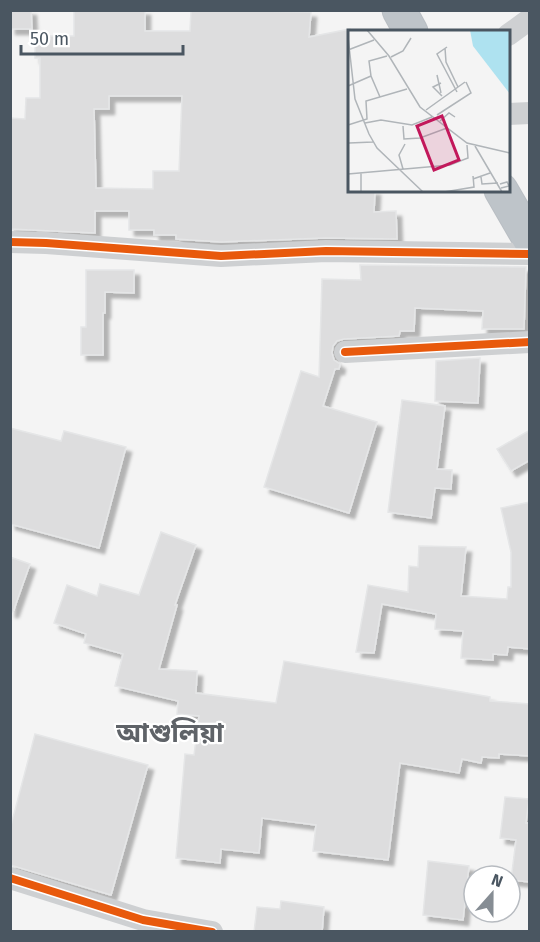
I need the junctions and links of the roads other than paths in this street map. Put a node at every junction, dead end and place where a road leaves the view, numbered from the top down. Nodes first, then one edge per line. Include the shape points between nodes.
1 (399, 10) edge
2 (530, 19) edge
3 (410, 30) edge
4 (510, 34) edge
5 (530, 113) edge
6 (510, 114) edge
7 (502, 192) edge
8 (530, 240) edge
9 (10, 242) edge
10 (530, 254) edge
11 (530, 342) edge
12 (345, 352) dead end
13 (10, 878) edge
14 (212, 932) edge

1 - 3 highway
2 - 4 street
5 - 6 street
7 - 8 highway
9 - 10 street via 221,256 326,251
11 - 12 street
13 - 14 street via 142,920

